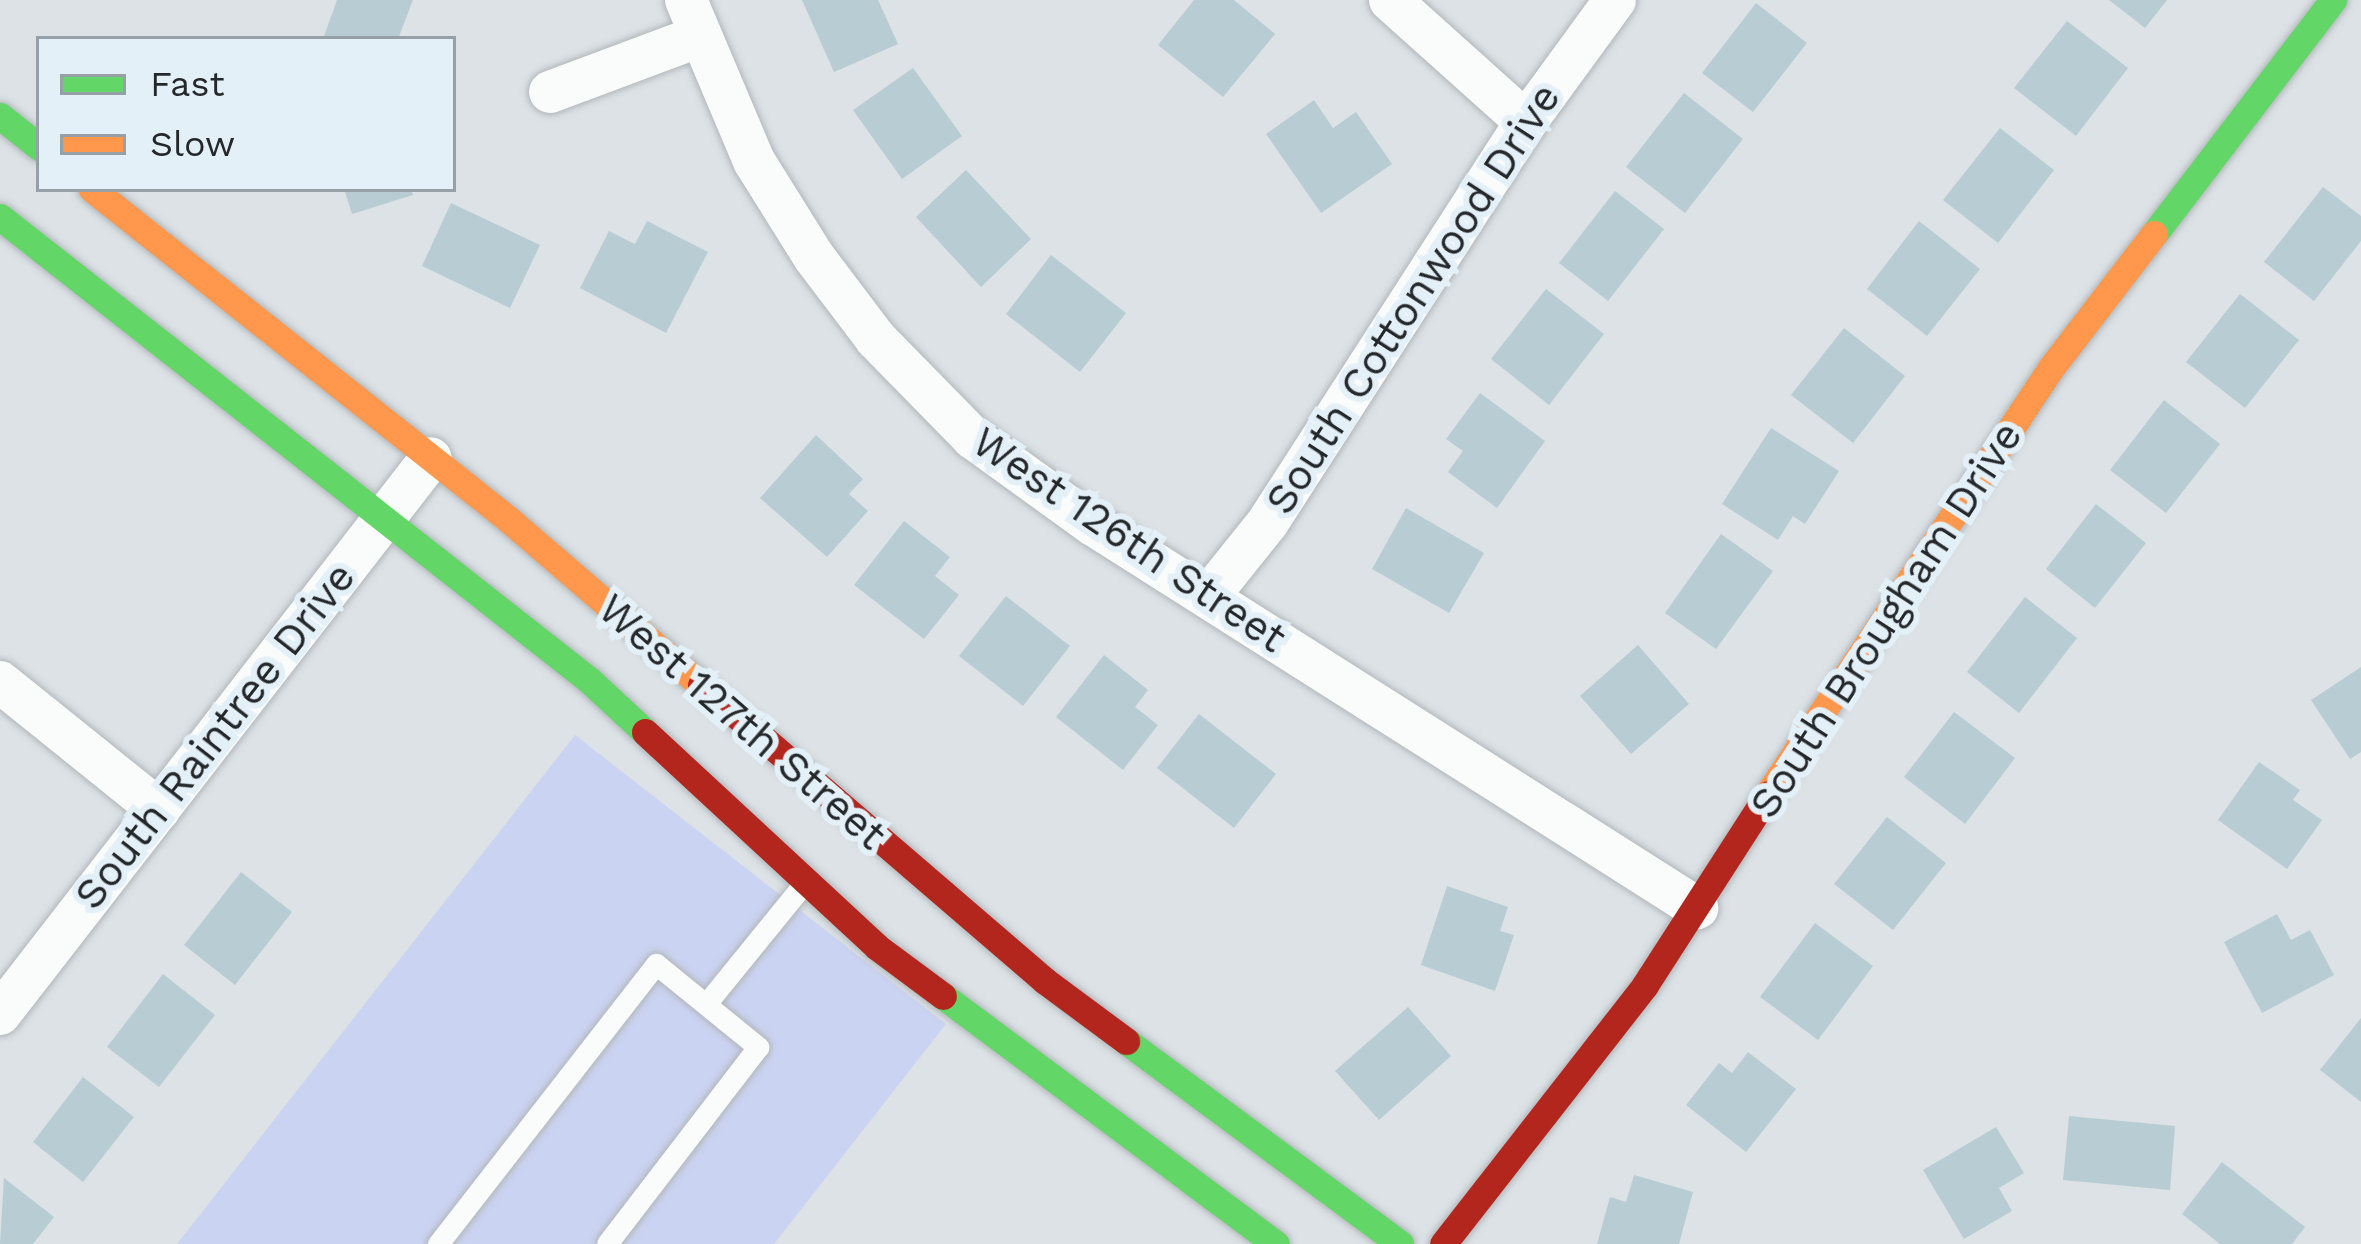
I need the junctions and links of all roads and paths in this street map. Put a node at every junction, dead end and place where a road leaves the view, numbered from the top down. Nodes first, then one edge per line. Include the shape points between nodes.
1 (1390, 0) edge
2 (1615, 0) edge
3 (2333, 0) edge
4 (693, 18) edge
5 (550, 92) dead end
6 (0, 116) edge
7 (1526, 122) junction
8 (36, 145) edge
9 (96, 192) edge
10 (0, 217) edge
11 (430, 458) junction
12 (382, 520) junction
13 (1208, 597) junction
14 (0, 682) edge
15 (159, 810) junction
16 (806, 880) junction
17 (1697, 908) junction
18 (706, 1004) junction
19 (0, 1014) edge
20 (438, 1244) edge
21 (607, 1244) edge
22 (1276, 1244) edge
23 (1400, 1244) edge
24 (1443, 1244) edge

1 - 7 street
2 - 7 street, South Cottonwood Drive
3 - 17 main road, South Brougham Drive via 2051,368
4 - 5 street, West 126th Street
4 - 13 street, West 126th Street via 754,160 876,339 974,438
6 - 8 main road
7 - 13 street, South Cottonwood Drive via 1268,522
9 - 11 main road, West 127th Street
10 - 12 main road, West 127th Street
11 - 12 street, South Raintree Drive
11 - 23 main road, West 127th Street via 1045,981
12 - 15 street, South Raintree Drive
12 - 16 main road, West 127th Street via 590,680
13 - 17 street, West 126th Street
14 - 15 street
15 - 19 street, South Raintree Drive
16 - 18 lane
16 - 22 main road, West 127th Street via 877,947
17 - 24 main road, South Brougham Drive via 1646,986
18 - 20 lane via 656,964
18 - 21 lane via 758,1047

